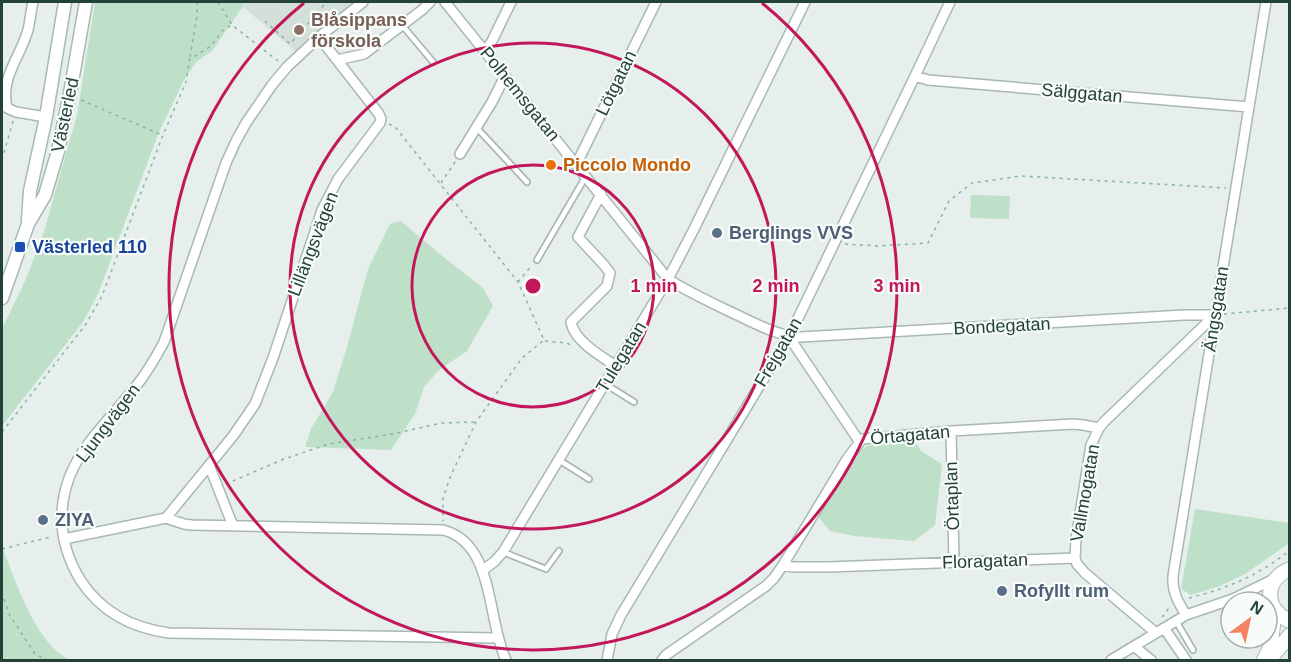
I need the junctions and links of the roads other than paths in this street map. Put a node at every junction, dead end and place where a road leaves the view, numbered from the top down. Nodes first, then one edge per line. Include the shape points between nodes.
1 (33, 2) edge
2 (65, 2) edge
3 (86, 2) edge
4 (363, 2) edge
5 (430, 2) edge
6 (445, 2) edge
7 (511, 2) edge
8 (656, 2) edge
9 (805, 2) edge
10 (950, 2) edge
11 (1266, 2) edge
12 (402, 25) junction
13 (319, 37) junction
14 (485, 51) junction
15 (337, 60) junction
16 (434, 62) dead end
17 (505, 76) junction
18 (915, 76) junction
19 (3, 94) edge
20 (1249, 107) junction
21 (46, 117) junction
22 (476, 127) junction
23 (460, 154) road end
24 (576, 165) junction
25 (586, 176) junction
26 (528, 182) dead end
27 (601, 194) junction
28 (28, 224) junction
29 (537, 260) road end
30 (668, 279) junction
31 (2, 298) edge
32 (1215, 315) junction
33 (789, 337) junction
34 (616, 366) junction
35 (605, 384) junction
36 (634, 402) dead end
37 (1099, 428) junction
38 (951, 431) junction
39 (859, 441) junction
40 (559, 460) junction
41 (209, 465) junction
42 (589, 479) dead end
43 (166, 518) junction
44 (233, 526) junction
45 (64, 539) junction
46 (559, 551) dead end
47 (503, 552) junction
48 (1075, 558) junction
49 (954, 562) junction
50 (783, 565) junction
51 (1290, 569) edge
52 (483, 570) junction
53 (1276, 578) junction
54 (1251, 590) edge
55 (1270, 590) edge
56 (1219, 604) edge
57 (1186, 615) junction
58 (1176, 621) junction
59 (1156, 630) junction
60 (1290, 635) edge
61 (498, 638) junction
62 (1135, 647) junction
63 (1193, 650) dead end
64 (506, 660) edge
65 (607, 660) edge
66 (662, 660) edge
67 (1111, 660) edge
68 (1151, 660) edge
69 (1186, 660) edge
70 (1269, 660) edge

1 - 19 street via 28,31
2 - 21 street, Västerled
3 - 28 street, Västerled via 58,151 45,195
4 - 13 street, Ljungvägen
5 - 12 street
6 - 14 street, Polhemsgatan
7 - 14 street
8 - 24 street, Lötgatan
9 - 30 street, Tulegatan
10 - 18 street, Frejgatan
11 - 20 street, Ängsgatan
12 - 15 street via 364,54
12 - 16 lane
13 - 15 street
13 - 45 street, Ljungvägen via 272,85 241,132 164,342 139,383 87,445 71,472 62,507
14 - 17 street, Polhemsgatan
15 - 41 street, Lillängsvägen via 381,119 338,179 322,210 255,404
17 - 22 street
17 - 24 street, Polhemsgatan
18 - 20 street, Sälggatan
18 - 33 street, Frejgatan
19 - 21 street, Västerled via 8,108
20 - 32 street, Ängsgatan
21 - 28 street, Västerled via 30,191
22 - 23 street
22 - 26 lane
24 - 25 street, Polhemsgatan
25 - 27 street, Polhemsgatan
25 - 29 lane
27 - 30 street, Polhemsgatan
27 - 34 street via 578,237 610,273 607,286 572,322 572,328 590,349
28 - 31 street, Västerled
30 - 33 street, Polhemsgatan via 750,322
30 - 34 street, Tulegatan
32 - 33 street, Bondegatan
32 - 37 street
32 - 57 street, Ängsgatan via 1172,585
33 - 39 street
33 - 65 street, Frejgatan via 621,615 612,633
34 - 35 street, Tulegatan
35 - 36 lane
35 - 40 street, Tulegatan
37 - 38 street, Örtagatan via 1073,424
37 - 48 street, Vallmogatan via 1091,445
38 - 39 street, Örtagatan
38 - 49 street, Örtaplan
39 - 50 street, Örtagatan
40 - 42 lane
40 - 47 street, Tulegatan
41 - 43 street, Lillängsvägen
41 - 44 street
43 - 44 street via 184,524
43 - 45 street
44 - 52 street via 443,530 465,541
45 - 61 street, Ljungvägen via 85,587 107,609 147,630
46 - 47 lane via 546,569
47 - 52 street, Tulegatan
48 - 49 street, Floragatan
48 - 59 street via 1085,573
49 - 50 street, Floragatan
50 - 66 street, Örtagatan via 766,586
51 - 53 main road
52 - 61 street
53 - 54 street
53 - 55 main road
56 - 57 street
57 - 58 street
58 - 59 street
58 - 63 lane
59 - 62 street
59 - 69 street
60 - 70 main road
61 - 64 street
62 - 67 street
62 - 68 street

